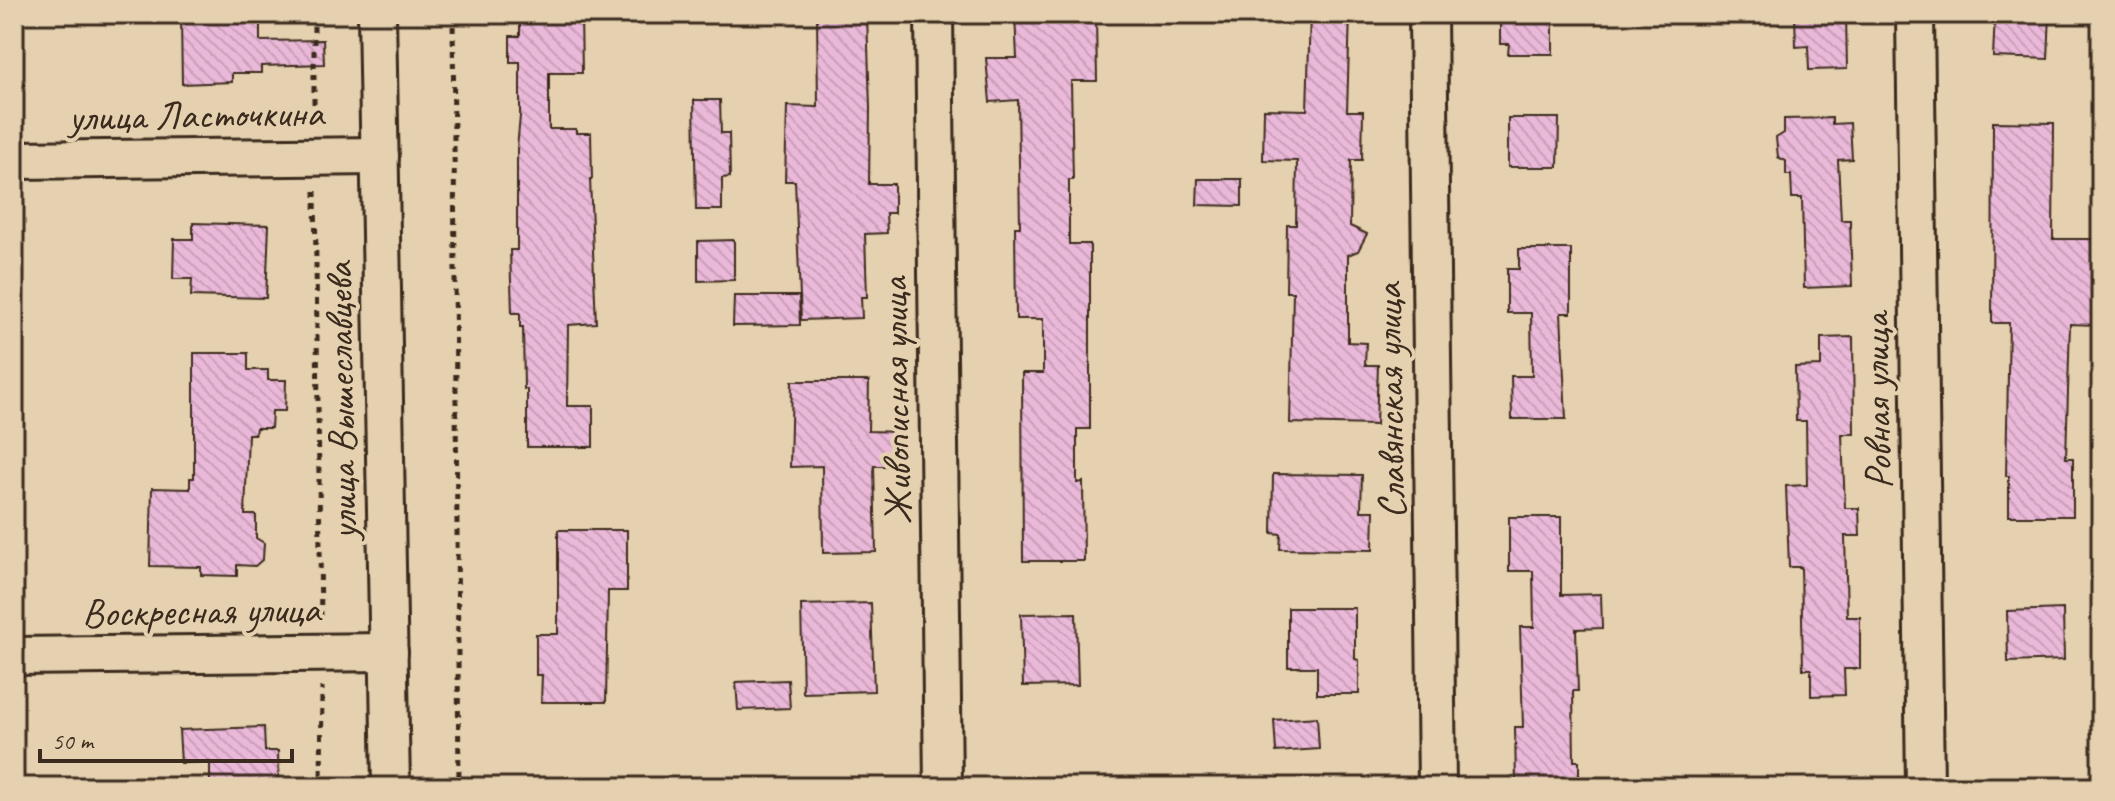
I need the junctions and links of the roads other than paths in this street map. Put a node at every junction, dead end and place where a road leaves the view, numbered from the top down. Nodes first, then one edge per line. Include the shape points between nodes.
1 (377, 14) edge
2 (934, 14) edge
3 (1428, 14) edge
4 (1915, 14) edge
5 (380, 156) junction
6 (14, 160) edge
7 (389, 652) junction
8 (14, 656) edge
9 (391, 787) edge
10 (943, 787) edge
11 (1437, 787) edge
12 (1925, 787) edge

1 - 5 street, улица Вышеславцева
2 - 10 street, Живописная улица
3 - 11 street, Славянская улица
4 - 12 street, Ровная улица
5 - 6 street, улица Ласточкина
5 - 7 street, улица Вышеславцева
7 - 8 street, Воскресная улица
7 - 9 street, улица Вышеславцева

